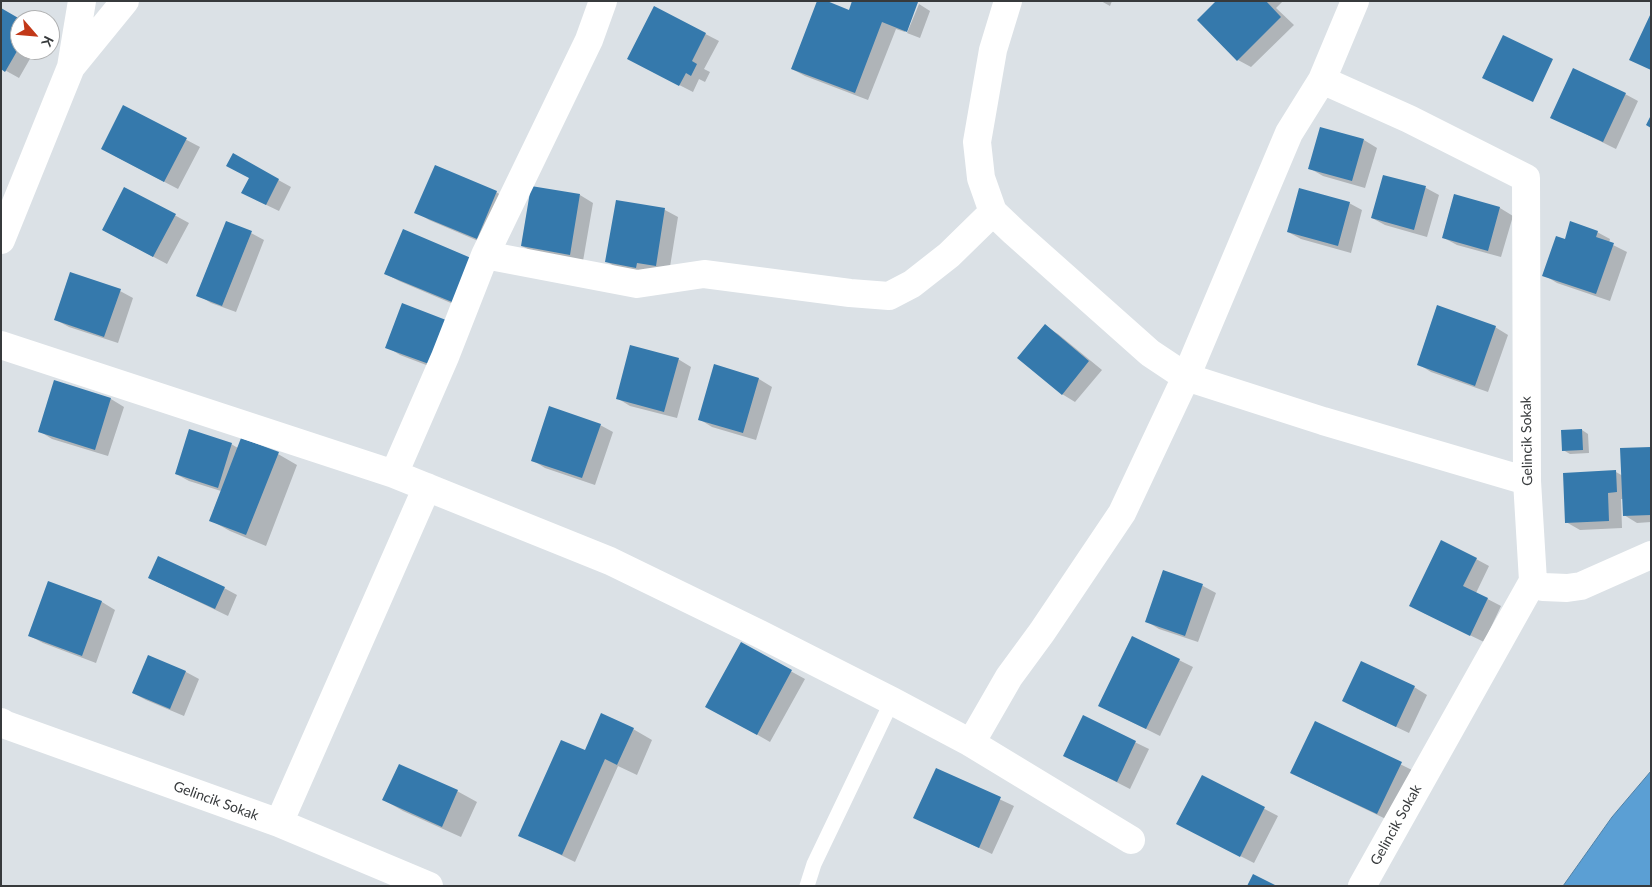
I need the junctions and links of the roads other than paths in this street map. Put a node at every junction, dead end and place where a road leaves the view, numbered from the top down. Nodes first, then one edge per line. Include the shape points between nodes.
1 (82, 1) edge
2 (125, 1) edge
3 (604, 1) edge
4 (1355, 1) edge
5 (1000, 4) edge
6 (71, 67) junction
7 (1322, 80) junction
8 (993, 212) junction
9 (1, 240) edge
10 (485, 256) junction
11 (1, 345) edge
12 (1186, 377) junction
13 (394, 474) junction
14 (1527, 481) junction
15 (427, 487) junction
16 (1651, 555) edge
17 (1533, 581) junction
18 (892, 701) junction
19 (1, 722) edge
20 (971, 743) junction
21 (279, 823) junction
22 (1131, 840) dead end
23 (429, 886) edge
24 (807, 886) edge
25 (1362, 886) edge

1 - 6 street
2 - 6 street
3 - 10 street via 589,40
4 - 7 street
5 - 8 street via 977,142 981,178
6 - 9 street
7 - 12 street via 1289,133
7 - 14 street, Gelincik Sokak via 1409,118 1526,178
8 - 10 street via 949,255 912,284 889,296 704,274 636,284
8 - 12 street via 1150,353
10 - 13 street
11 - 13 street
12 - 14 street
12 - 20 street via 1122,513 1009,677
13 - 15 street
14 - 17 street, Gelincik Sokak
15 - 18 street via 610,561
15 - 21 street
16 - 17 street via 1581,586 1543,587
17 - 25 street, Gelincik Sokak
18 - 20 street
18 - 24 lane via 814,864
19 - 21 street, Gelincik Sokak
20 - 22 street
21 - 23 street, Gelincik Sokak

